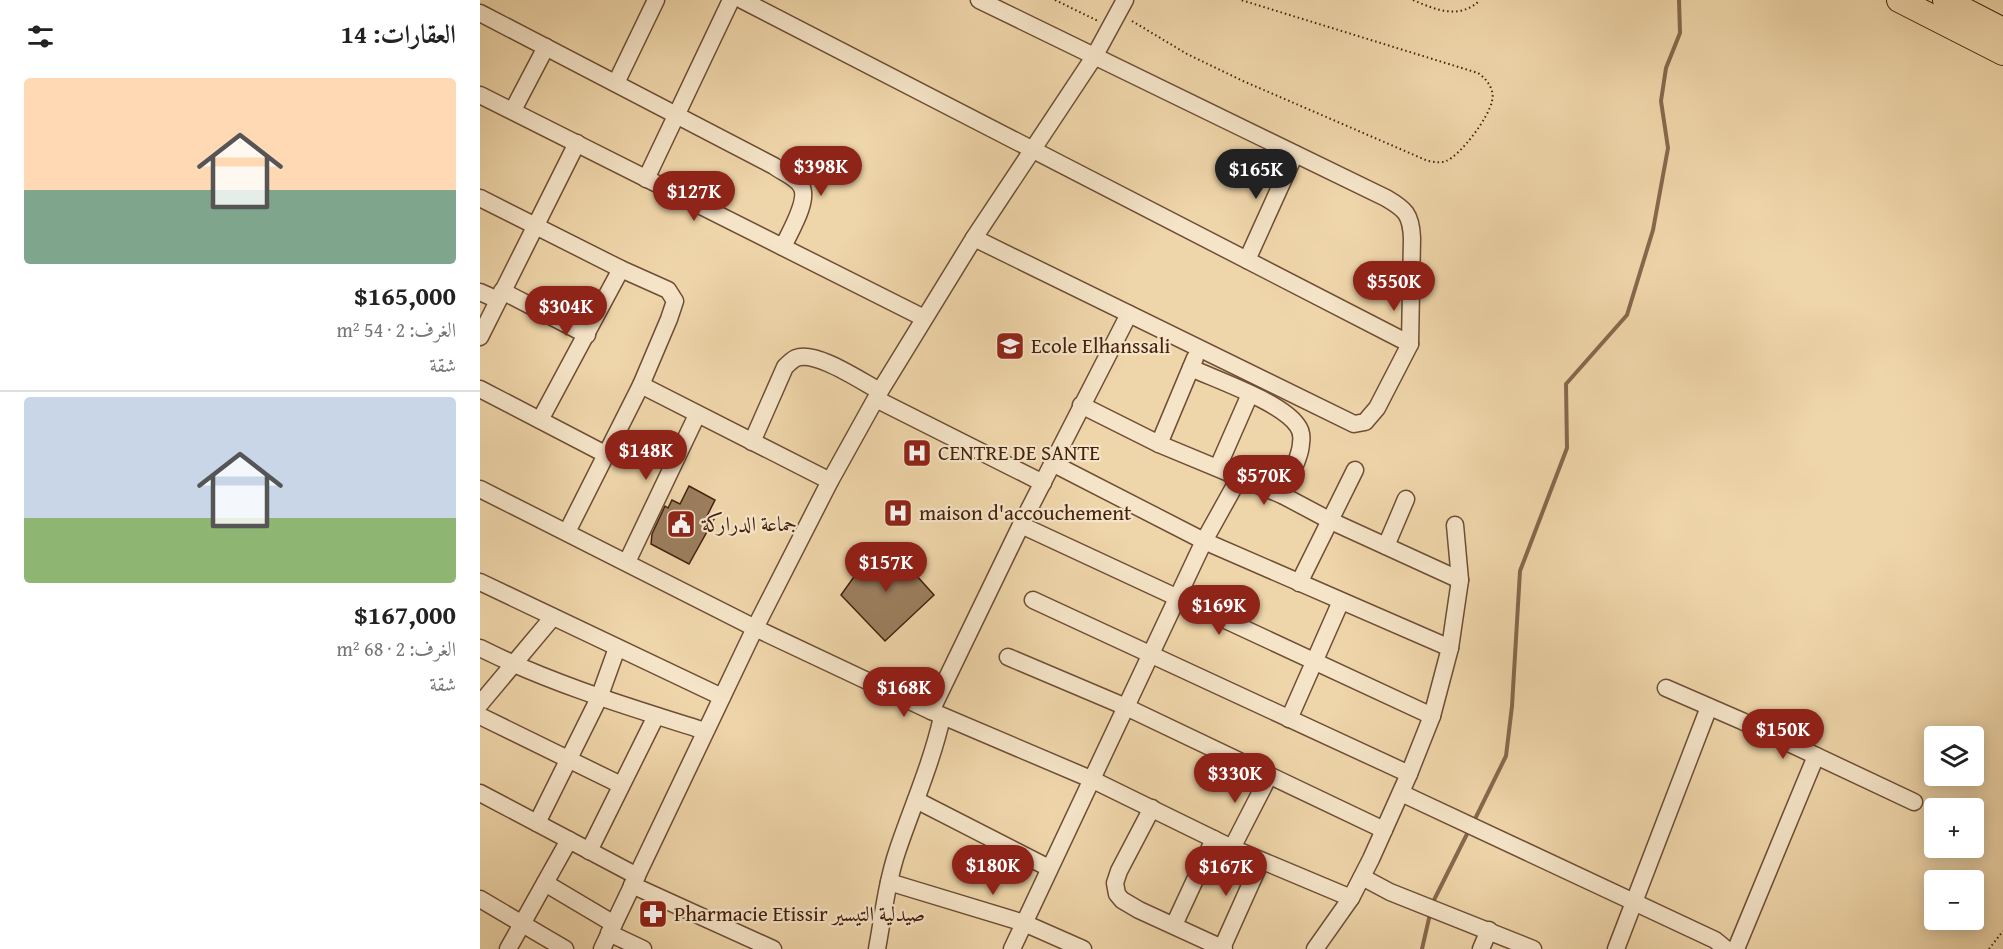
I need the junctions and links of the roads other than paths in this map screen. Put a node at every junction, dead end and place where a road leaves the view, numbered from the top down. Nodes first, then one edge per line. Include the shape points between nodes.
1 (656, 0) edge
2 (731, 0) edge
3 (742, 0) edge
4 (979, 0) edge
5 (1899, 0) edge
6 (1945, 0) edge
7 (480, 13) edge
8 (1119, 14) edge
9 (2003, 30) edge
10 (546, 47) junction
11 (2003, 53) edge
12 (1094, 57) junction
13 (616, 83) junction
14 (480, 95) edge
15 (513, 110) junction
16 (675, 115) junction
17 (577, 143) junction
18 (1033, 150) junction
19 (1295, 154) junction
20 (646, 179) junction
21 (480, 198) edge
22 (536, 225) junction
23 (974, 238) junction
24 (783, 247) junction
25 (1247, 260) junction
26 (621, 269) junction
27 (480, 292) edge
28 (500, 295) junction
29 (1129, 314) junction
30 (924, 318) junction
31 (587, 335) junction
32 (480, 337) edge
33 (1410, 344) junction
34 (1199, 349) junction
35 (1191, 368) junction
36 (641, 385) junction
37 (480, 389) edge
38 (1250, 394) junction
39 (878, 395) junction
40 (1081, 405) junction
41 (697, 415) junction
42 (540, 420) junction
43 (752, 442) junction
44 (1159, 444) junction
45 (605, 454) junction
46 (1052, 463) junction
47 (1218, 467) junction
48 (1355, 470) dead end
49 (1239, 478) junction
50 (830, 482) junction
51 (1042, 483) junction
52 (480, 489) edge
53 (1282, 495) junction
54 (1406, 499) dead end
55 (1331, 521) junction
56 (1021, 525) junction
57 (1455, 525) dead end
58 (567, 532) junction
59 (1204, 541) junction
60 (1386, 546) junction
61 (627, 561) junction
62 (1460, 580) junction
63 (480, 582) edge
64 (1299, 583) junction
65 (1178, 598) junction
66 (1033, 600) dead end
67 (1341, 601) junction
68 (553, 617) junction
69 (755, 628) junction
70 (480, 648) edge
71 (617, 648) junction
72 (1450, 648) junction
73 (1151, 655) junction
74 (1008, 657) dead end
75 (1313, 662) junction
76 (514, 665) junction
77 (1666, 688) dead end
78 (722, 697) junction
79 (599, 698) junction
80 (480, 704) edge
81 (1126, 707) junction
82 (1709, 707) junction
83 (937, 714) junction
84 (480, 716) edge
85 (656, 716) junction
86 (1432, 716) junction
87 (1289, 719) junction
88 (705, 731) junction
89 (1816, 756) junction
90 (567, 759) junction
91 (1409, 774) junction
92 (1269, 776) junction
93 (1093, 780) junction
94 (621, 785) junction
95 (1401, 793) junction
96 (481, 796) edge
97 (916, 800) junction
98 (1914, 802) dead end
99 (1152, 808) junction
100 (537, 823) junction
101 (1384, 830) junction
102 (1214, 839) junction
103 (569, 840) junction
104 (1232, 848) junction
105 (589, 850) junction
106 (1262, 861) junction
107 (1049, 868) junction
108 (1362, 877) junction
109 (634, 881) junction
110 (889, 882) junction
111 (545, 883) junction
112 (1351, 898) junction
113 (480, 899) edge
114 (1633, 901) junction
115 (1024, 923) junction
116 (521, 925) junction
117 (1174, 925) junction
118 (611, 929) junction
119 (1489, 930) junction
120 (1223, 948) edge
121 (508, 949) edge
122 (565, 949) edge
123 (602, 949) edge
124 (643, 949) edge
125 (773, 949) edge
126 (877, 949) edge
127 (1012, 949) edge
128 (1083, 949) edge
129 (1315, 949) edge
130 (1481, 949) edge
131 (1533, 949) edge
132 (1616, 949) edge
133 (1726, 949) edge
134 (1736, 949) edge

1 - 13 street
2 - 16 street
3 - 18 street
4 - 12 street
5 - 11 highway
6 - 9 highway
7 - 10 street
8 - 12 street
10 - 13 street
10 - 15 street
12 - 18 street
12 - 19 street
13 - 16 street
14 - 15 street
15 - 17 street
16 - 20 street
16 - 24 street via 774,166 802,187 803,203
17 - 20 street
17 - 22 street
18 - 23 street
18 - 25 street
19 - 25 street
19 - 33 street via 1386,198 1408,216 1412,249
20 - 24 street
21 - 22 street
22 - 26 street
22 - 28 street
23 - 29 street
23 - 30 street
24 - 30 street
25 - 33 street
26 - 31 street
26 - 36 street via 668,290 675,301
27 - 28 street
28 - 31 street
28 - 32 street
29 - 34 street
29 - 40 street
30 - 39 street
31 - 42 street
33 - 34 street via 1377,408 1360,424 1346,422
34 - 35 street
35 - 38 street
35 - 44 street
36 - 41 street
36 - 45 street
37 - 42 street
38 - 47 street
38 - 53 street via 1280,410 1297,424 1301,434 1302,446
39 - 43 street via 826,362 795,358 785,367
39 - 50 street
39 - 51 street
40 - 44 street
40 - 46 street
41 - 43 street
41 - 61 street
42 - 45 street
43 - 50 street
44 - 47 street
45 - 58 street
46 - 51 street
46 - 59 street
47 - 49 street
48 - 55 street
49 - 53 street
49 - 59 street
50 - 69 street
51 - 56 street
52 - 58 street
53 - 55 street
54 - 60 street
55 - 60 street
55 - 64 street
56 - 65 street
56 - 83 street
57 - 62 street
58 - 61 street
59 - 64 street
59 - 65 street
60 - 62 street
61 - 69 street
62 - 72 street
63 - 68 street
64 - 67 street
65 - 73 street
65 - 75 street
66 - 73 street
67 - 72 street
67 - 75 street
68 - 71 street
68 - 76 street
69 - 78 street
69 - 83 street
70 - 76 street
71 - 78 street
71 - 79 street
72 - 86 street
73 - 81 street
73 - 87 street
74 - 81 street
75 - 86 street
75 - 87 street
76 - 79 street
76 - 80 street
77 - 82 street
78 - 88 street
79 - 85 street
79 - 90 street
81 - 92 street
81 - 93 street
82 - 89 street
82 - 114 street
83 - 93 street
83 - 97 street via 932,759
84 - 90 street
85 - 88 street
85 - 94 street
86 - 91 street
87 - 91 street
88 - 109 street
89 - 98 street
89 - 134 street
90 - 94 street
90 - 100 street
91 - 95 street
92 - 101 street
92 - 104 street
93 - 99 street
93 - 107 street
94 - 105 street
95 - 101 street
95 - 114 street
96 - 100 street
97 - 107 street
97 - 110 street
99 - 102 street
99 - 117 street via 1119,871 1115,889 1122,900
100 - 103 street
101 - 108 street
102 - 104 street
102 - 117 street
103 - 105 street
103 - 111 street
104 - 106 street
105 - 109 street
106 - 112 street
106 - 120 street
107 - 115 street
108 - 112 street
108 - 119 street
109 - 118 street
109 - 125 street
110 - 115 street
110 - 126 street
111 - 116 street
111 - 118 street
112 - 129 street
113 - 116 street
114 - 132 street
114 - 133 street
115 - 127 street
115 - 128 street
116 - 121 street
116 - 122 street
117 - 120 street
118 - 123 street
118 - 124 street
119 - 130 street
119 - 131 street

